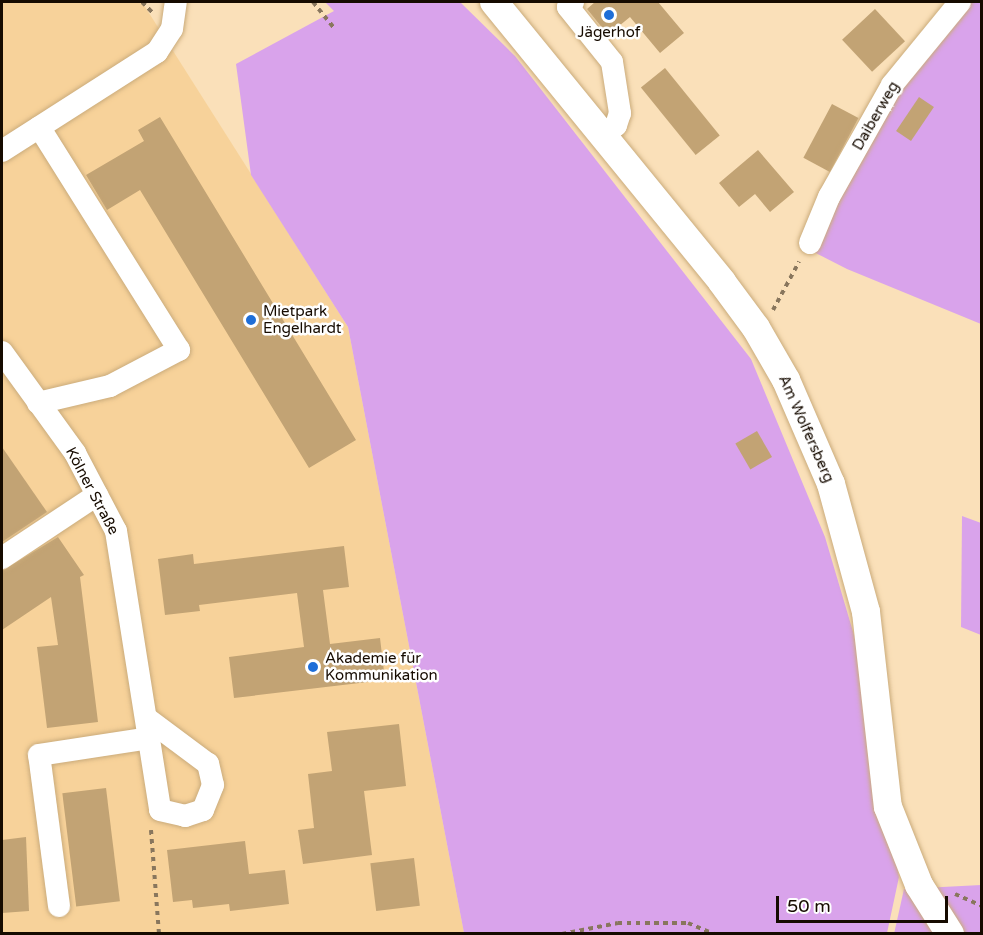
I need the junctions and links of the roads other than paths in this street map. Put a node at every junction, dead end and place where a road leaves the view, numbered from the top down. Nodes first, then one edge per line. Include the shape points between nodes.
1 (176, 2) edge
2 (494, 2) edge
3 (573, 2) edge
4 (960, 2) edge
5 (39, 127) junction
6 (604, 135) junction
7 (2, 151) edge
8 (810, 243) road end
9 (2, 352) edge
10 (38, 403) junction
11 (97, 495) junction
12 (2, 558) edge
13 (150, 729) junction
14 (59, 906) dead end
15 (950, 933) edge

1 - 5 street via 172,29 157,52
2 - 6 main road, Am Wolfersberg
3 - 6 street via 568,7 612,62 620,113 616,125
4 - 8 street, Daiberweg via 892,85 829,197
5 - 7 street
5 - 10 street via 179,350 110,386
6 - 15 main road, Am Wolfersberg via 756,328 807,424 831,484 866,612 888,807 919,885
9 - 10 street, Kölner Straße
10 - 11 street, Kölner Straße via 75,453
11 - 12 street
11 - 13 street, Kölner Straße via 116,531
13 - 13 street, Kölner Straße via 208,764 213,785 203,810 185,816 160,810
13 - 14 street via 39,754

